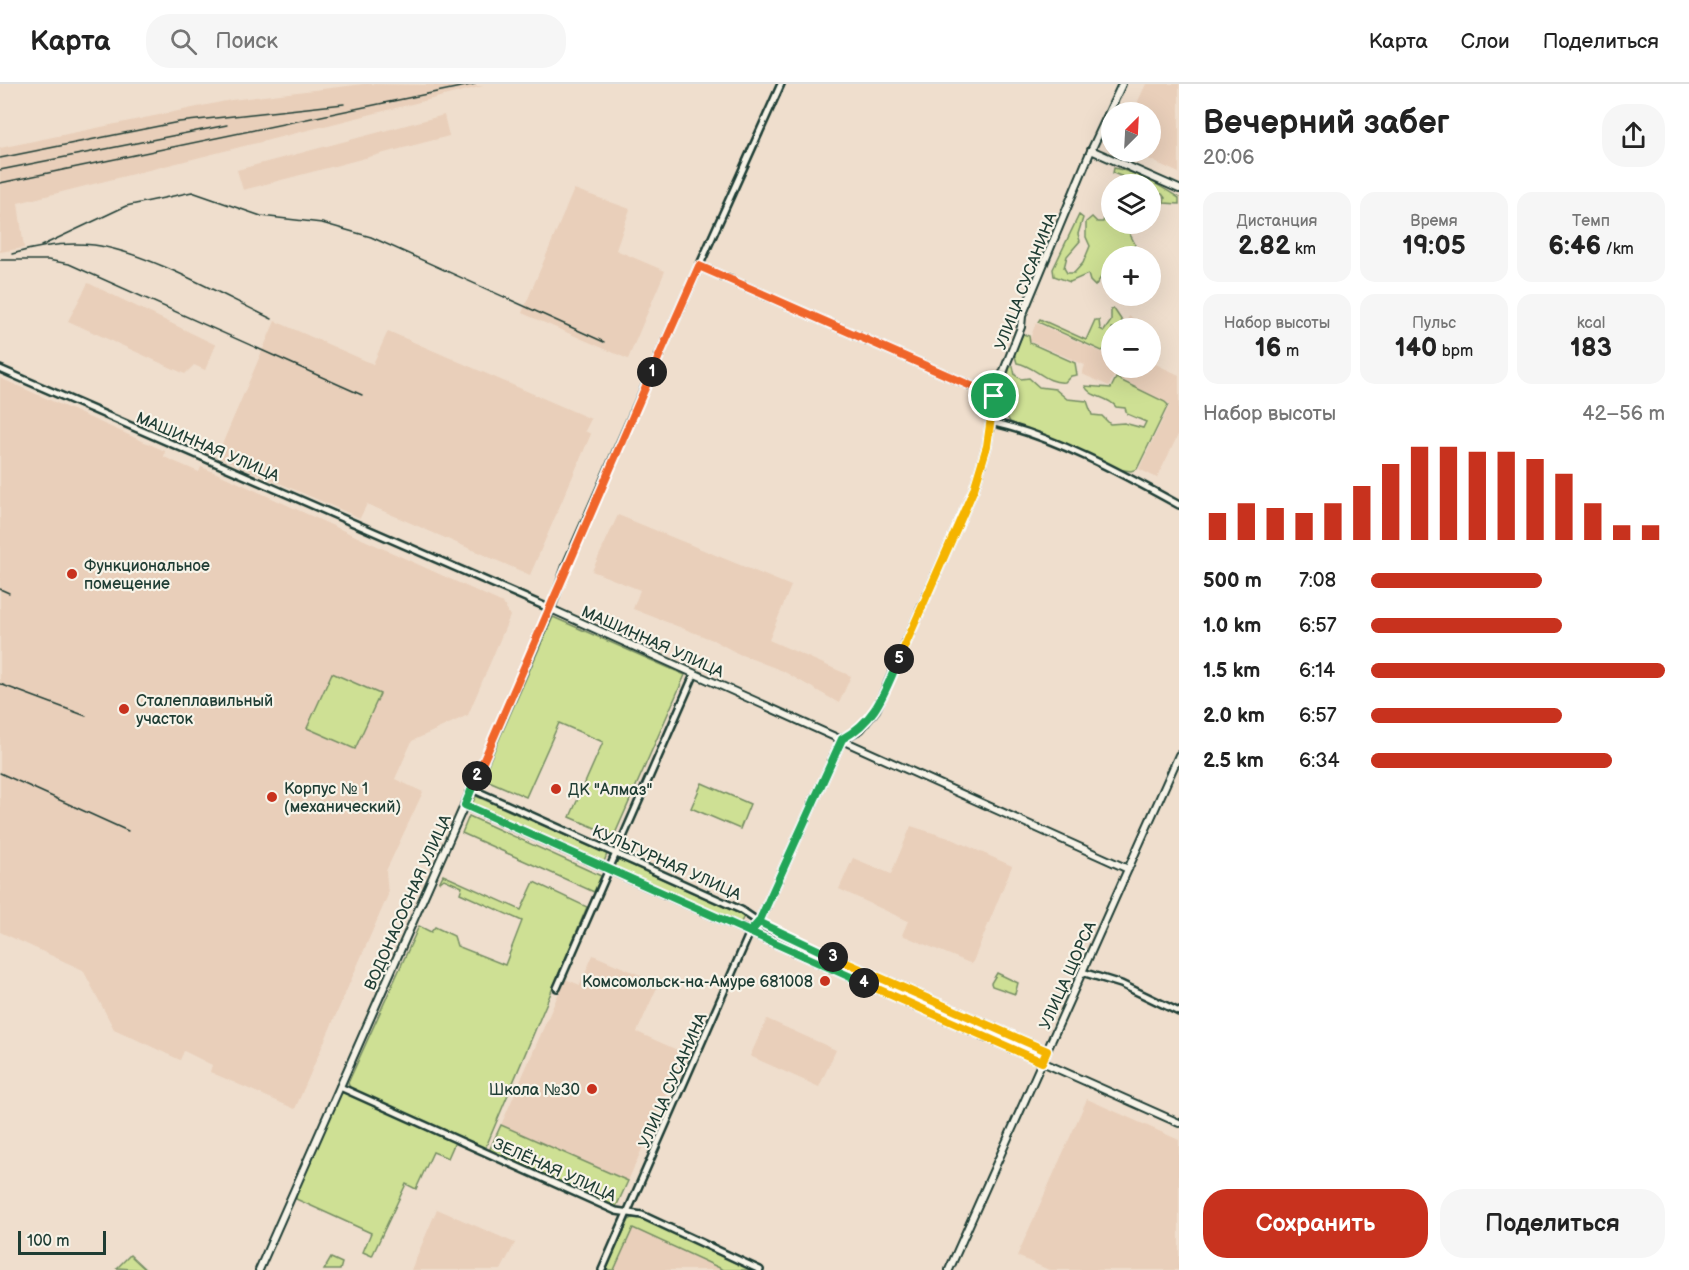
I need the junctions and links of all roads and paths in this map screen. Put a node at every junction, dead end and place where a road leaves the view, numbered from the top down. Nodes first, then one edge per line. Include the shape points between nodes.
1 (781, 84) edge
2 (1122, 84) edge
3 (1091, 150) junction
4 (1179, 189) edge
5 (699, 266) junction
6 (0, 369) edge
7 (994, 396) junction
8 (990, 422) junction
9 (1179, 505) edge
10 (551, 609) junction
11 (694, 675) junction
12 (842, 739) junction
13 (1179, 755) edge
14 (472, 789) junction
15 (465, 805) junction
16 (616, 853) junction
17 (608, 869) junction
18 (1128, 869) junction
19 (759, 922) junction
20 (750, 932) junction
21 (1082, 972) junction
22 (557, 988) dead end
23 (1179, 1012) edge
24 (1047, 1051) junction
25 (1042, 1062) junction
26 (340, 1087) junction
27 (1179, 1124) edge
28 (628, 1214) junction
29 (259, 1270) edge
30 (602, 1270) edge
31 (760, 1270) edge
32 (949, 1270) edge

1 - 5 street, ВОДОНАСОСНАЯ УЛИЦА
2 - 3 street, УЛИЦА СУСАНИНА
3 - 4 street
3 - 7 street, УЛИЦА СУСАНИНА via 1022,316
5 - 7 street
5 - 10 street, ВОДОНАСОСНАЯ УЛИЦА via 567,563
6 - 10 street, МАШИННАЯ УЛИЦА
7 - 8 street, УЛИЦА СУСАНИНА
8 - 9 street via 1011,426 1068,449
8 - 12 street, УЛИЦА СУСАНИНА via 974,489 876,710 861,729
10 - 11 street, МАШИННАЯ УЛИЦА
10 - 14 street, ВОДОНАСОСНАЯ УЛИЦА
11 - 12 street, МАШИННАЯ УЛИЦА
11 - 16 street
12 - 18 street, МАШИННАЯ УЛИЦА
12 - 19 street, УЛИЦА СУСАНИНА
13 - 18 street, УЛИЦА ЩОРСА
14 - 15 street, ВОДОНАСОСНАЯ УЛИЦА
14 - 16 street, КУЛЬТУРНАЯ УЛИЦА
15 - 17 street, КУЛЬТУРНАЯ УЛИЦА
15 - 26 street, ВОДОНАСОСНАЯ УЛИЦА
16 - 17 street
16 - 19 street, КУЛЬТУРНАЯ УЛИЦА
17 - 20 street, КУЛЬТУРНАЯ УЛИЦА
17 - 22 street
18 - 21 street, УЛИЦА ЩОРСА
19 - 20 street, УЛИЦА СУСАНИНА
19 - 24 street, КУЛЬТУРНАЯ УЛИЦА
20 - 25 street, КУЛЬТУРНАЯ УЛИЦА
20 - 28 street, УЛИЦА СУСАНИНА
21 - 23 street via 1121,984
21 - 24 street, УЛИЦА ЩОРСА
24 - 25 street, УЛИЦА ЩОРСА
25 - 27 street, КУЛЬТУРНАЯ УЛИЦА
25 - 32 street, УЛИЦА ЩОРСА
26 - 28 street, ЗЕЛЁНАЯ УЛИЦА
26 - 29 street, ВОДОНАСОСНАЯ УЛИЦА
28 - 30 street, УЛИЦА СУСАНИНА
28 - 31 street, ЗЕЛЁНАЯ УЛИЦА via 642,1215

